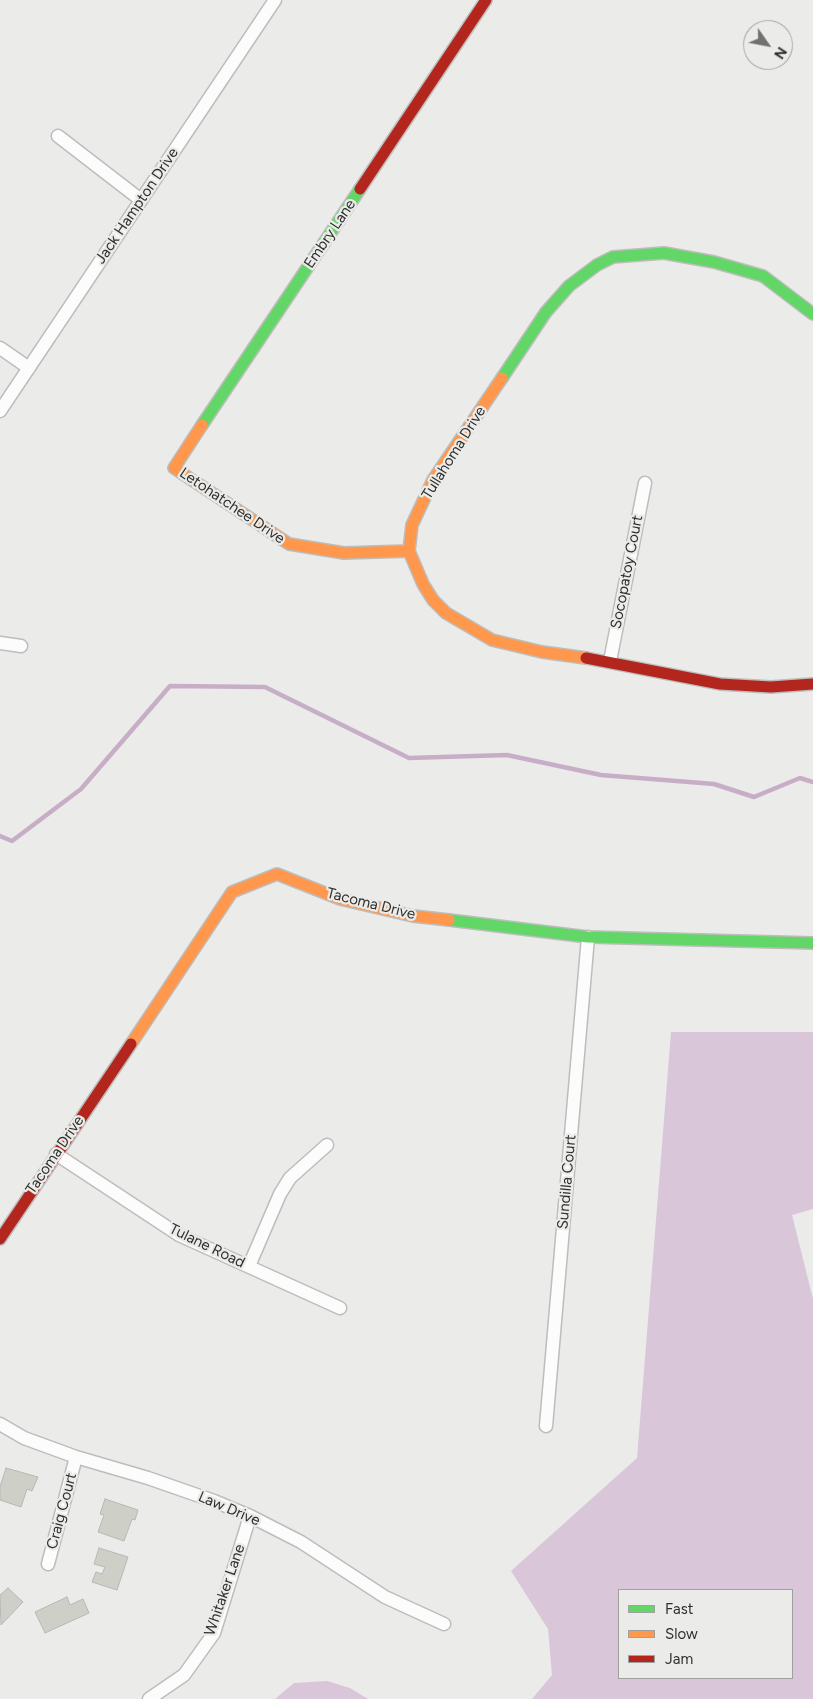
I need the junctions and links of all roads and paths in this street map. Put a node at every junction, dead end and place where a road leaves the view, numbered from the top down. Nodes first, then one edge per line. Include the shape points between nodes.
1 (275, 0) edge
2 (486, 0) edge
3 (58, 136) dead end
4 (141, 200) junction
5 (813, 314) edge
6 (0, 348) edge
7 (29, 368) junction
8 (0, 412) edge
9 (174, 468) joint
10 (645, 484) dead end
11 (409, 551) junction
12 (0, 643) edge
13 (21, 646) dead end
14 (610, 660) junction
15 (813, 684) edge
16 (588, 937) junction
17 (813, 943) edge
18 (327, 1146) dead end
19 (56, 1154) junction
20 (0, 1239) edge
21 (248, 1266) junction
22 (340, 1308) dead end
23 (0, 1424) edge
24 (546, 1426) dead end
25 (76, 1457) junction
26 (250, 1516) junction
27 (48, 1564) dead end
28 (444, 1624) dead end
29 (149, 1699) edge

1 - 4 street, Jack Hampton Drive
2 - 9 street, Embry Lane
3 - 4 street
4 - 7 street, Jack Hampton Drive
5 - 11 street, Tullahoma Drive via 763,276 714,262 664,253 613,257 597,265 569,286 546,312 433,480 412,525
6 - 7 street
7 - 8 street, Jack Hampton Drive
9 - 11 street, Letohatchee Drive via 289,544 344,553
10 - 14 street, Socopatoy Court
11 - 14 street, Tullahoma Drive via 423,584 446,614 492,640 542,652
12 - 13 street
14 - 15 street, Tullahoma Drive via 720,684
16 - 17 street, Tacoma Drive
16 - 19 street, Tacoma Drive via 412,916 340,899 277,874 241,888 232,892
16 - 24 street, Sundilla Court
18 - 21 street via 290,1178
19 - 20 street, Tacoma Drive
19 - 21 street, Tulane Road via 180,1235
21 - 22 street, Tulane Road
23 - 25 street, Law Drive via 24,1438
25 - 26 street, Law Drive via 158,1481
25 - 27 street, Craig Court
26 - 28 street, Law Drive via 301,1542 385,1597
26 - 29 street, Whitaker Lane via 214,1632 184,1675

